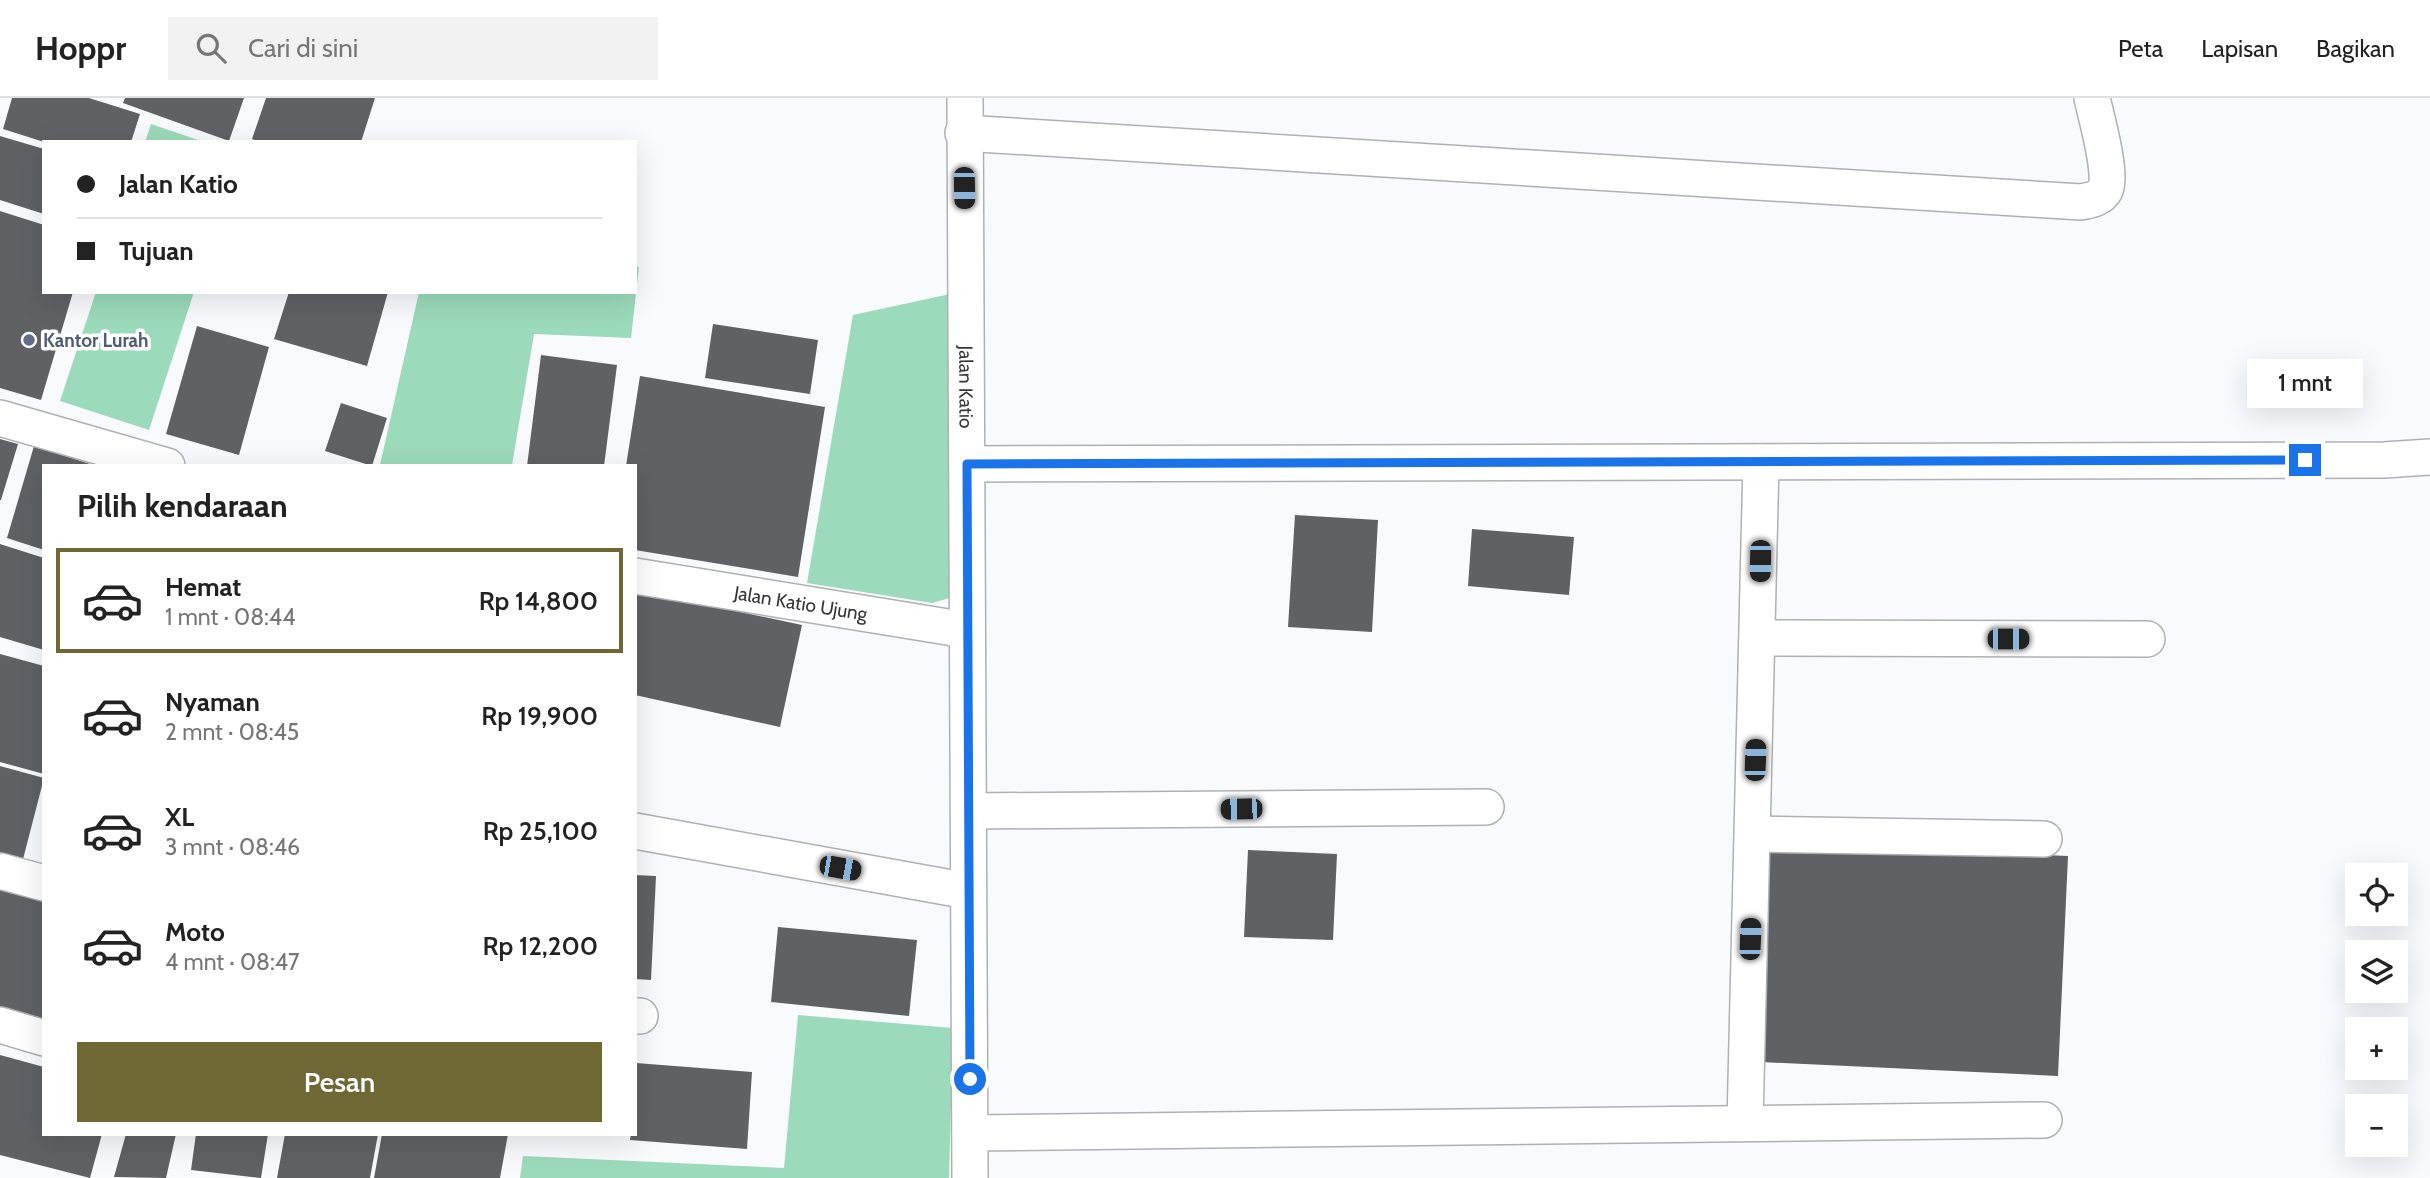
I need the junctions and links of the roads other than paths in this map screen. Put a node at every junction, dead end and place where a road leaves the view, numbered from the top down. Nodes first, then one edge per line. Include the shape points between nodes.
1 (965, 98) edge
2 (2092, 98) edge
3 (963, 133) junction
4 (0, 418) edge
5 (2430, 457) edge
6 (1761, 462) junction
7 (155, 464) edge
8 (967, 464) junction
9 (637, 576) edge
10 (966, 630) junction
11 (1758, 638) junction
12 (2147, 639) dead end
13 (1486, 807) dead end
14 (969, 811) junction
15 (637, 831) edge
16 (1753, 834) junction
17 (2044, 839) dead end
18 (0, 871) edge
19 (41, 873) edge
20 (968, 891) junction
21 (0, 1026) edge
22 (42, 1037) edge
23 (2044, 1120) dead end
24 (1745, 1123) junction
25 (970, 1133) junction
26 (970, 1178) edge

1 - 3 street, Jalan Katio
2 - 3 street via 2108,176 2105,190 2094,200 2081,202
3 - 8 street, Jalan Katio
4 - 7 street
5 - 6 street
6 - 8 street
6 - 11 street
8 - 10 street, Jalan Katio
9 - 10 street, Jalan Katio Ujung
10 - 14 street, Jalan Katio
11 - 12 street
11 - 16 street
13 - 14 street
14 - 20 street, Jalan Katio
15 - 20 street
16 - 17 street
16 - 24 street
18 - 19 street
20 - 25 street, Jalan Katio
21 - 22 street
23 - 24 street
24 - 25 street
25 - 26 street, Jalan Katio

